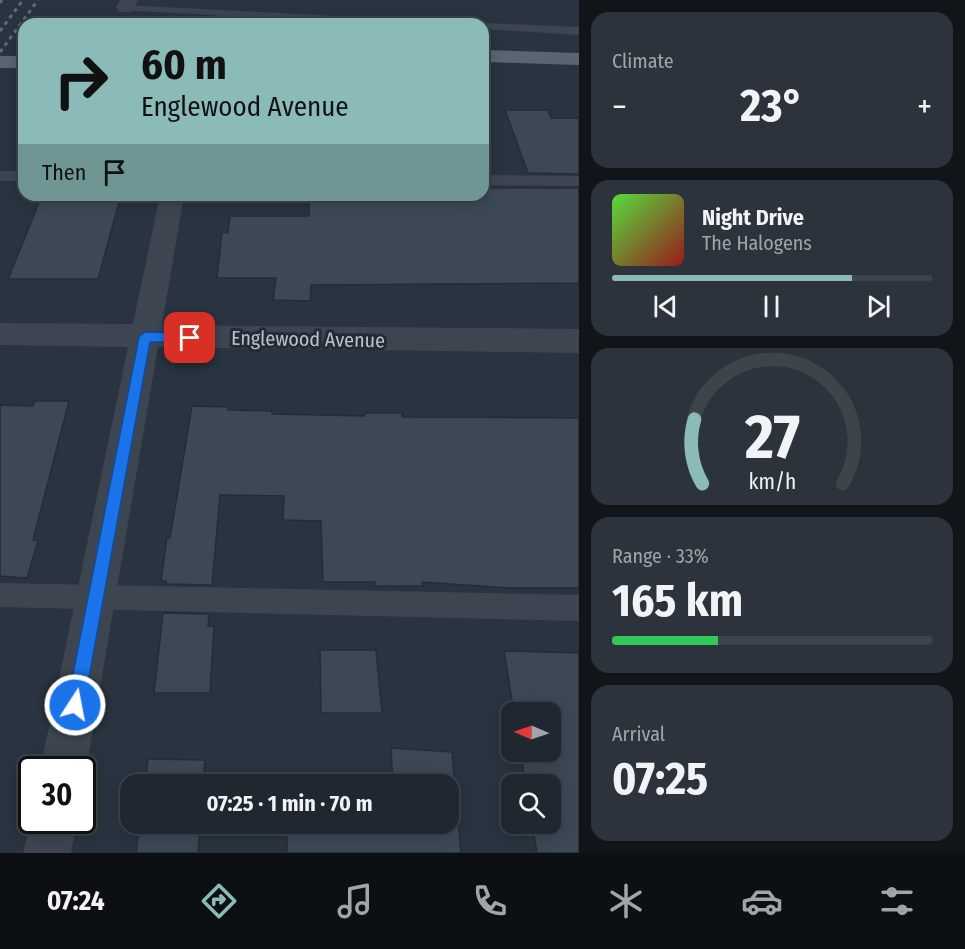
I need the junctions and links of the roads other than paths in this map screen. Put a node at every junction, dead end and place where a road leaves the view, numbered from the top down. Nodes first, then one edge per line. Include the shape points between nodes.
1 (127, 4) edge
2 (341, 18) edge
3 (489, 26) edge
4 (579, 31) edge
5 (0, 48) edge
6 (18, 48) edge
7 (489, 56) edge
8 (579, 59) edge
9 (0, 62) edge
10 (18, 62) edge
11 (489, 73) edge
12 (579, 75) edge
13 (0, 176) edge
14 (18, 176) edge
15 (489, 180) edge
16 (579, 180) edge
17 (171, 201) edge
18 (0, 334) edge
19 (145, 337) junction
20 (579, 341) edge
21 (0, 595) edge
22 (96, 597) junction
23 (579, 608) edge
24 (66, 756) edge
25 (51, 834) edge
26 (47, 853) edge

1 - 2 lane
3 - 4 lane
5 - 6 main road
7 - 8 main road
9 - 10 main road
11 - 12 main road
13 - 14 lane
15 - 16 lane
17 - 19 street
18 - 19 street, Englewood Avenue
19 - 20 street, Englewood Avenue
19 - 22 street
21 - 22 lane
22 - 23 lane
22 - 24 street
25 - 26 street

